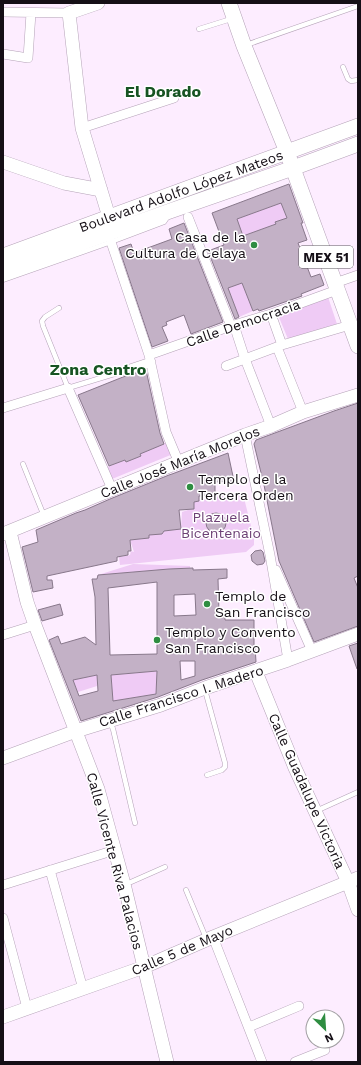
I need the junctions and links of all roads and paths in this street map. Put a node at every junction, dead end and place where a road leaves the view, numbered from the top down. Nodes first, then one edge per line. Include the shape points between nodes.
1 (43, 3) edge
2 (98, 3) edge
3 (229, 3) edge
4 (358, 6) edge
5 (3, 12) edge
6 (31, 13) junction
7 (45, 13) junction
8 (69, 13) junction
9 (234, 18) junction
10 (198, 29) dead end
11 (244, 46) junction
12 (3, 54) edge
13 (343, 67) dead end
14 (358, 80) edge
15 (174, 98) dead end
16 (358, 126) edge
17 (82, 128) junction
18 (358, 144) edge
19 (287, 152) junction
20 (3, 162) edge
21 (293, 168) junction
22 (101, 190) junction
23 (170, 211) junction
24 (109, 217) junction
25 (188, 217) dead end
26 (111, 242) junction
27 (3, 256) edge
28 (3, 271) edge
29 (358, 275) edge
30 (3, 280) edge
31 (336, 287) junction
32 (59, 308) dead end
33 (271, 314) junction
34 (350, 324) junction
35 (232, 326) junction
36 (279, 346) junction
37 (358, 346) edge
38 (245, 358) junction
39 (150, 359) junction
40 (226, 366) dead end
41 (124, 371) joint
42 (68, 388) junction
43 (358, 395) edge
44 (3, 408) edge
45 (303, 412) junction
46 (271, 426) junction
47 (246, 435) junction
48 (179, 463) junction
49 (23, 464) dead end
50 (112, 489) junction
51 (44, 518) junction
52 (6, 533) edge
53 (270, 555) junction
54 (35, 625) junction
55 (358, 634) edge
56 (3, 635) edge
57 (312, 651) junction
58 (288, 660) junction
59 (256, 672) junction
60 (205, 688) junction
61 (109, 720) junction
62 (76, 731) junction
63 (3, 758) edge
64 (207, 775) dead end
65 (358, 792) edge
66 (315, 812) junction
67 (135, 824) dead end
68 (115, 850) junction
69 (165, 867) dead end
70 (50, 870) junction
71 (353, 880) edge
72 (127, 883) junction
73 (3, 884) edge
74 (186, 890) dead end
75 (358, 910) edge
76 (3, 918) edge
77 (210, 938) junction
78 (144, 967) junction
79 (83, 989) junction
80 (299, 1006) dead end
81 (27, 1008) junction
82 (3, 1016) edge
83 (249, 1027) junction
84 (325, 1050) dead end
85 (167, 1062) edge
86 (262, 1062) edge
87 (295, 1062) edge

1 - 7 street
2 - 8 main road
3 - 9 main road, MEX 51
4 - 11 lane
5 - 6 street
6 - 7 street
6 - 12 street via 28,58
7 - 8 street
8 - 17 main road
9 - 10 lane
9 - 11 main road, MEX 51
11 - 19 main road, MEX 51
13 - 14 lane via 351,82
15 - 17 street
16 - 19 main road, Boulevard Adolfo López Mateos
17 - 22 main road
18 - 21 main road, Boulevard Adolfo López Mateos
19 - 21 main road, MEX 51
19 - 24 main road, Boulevard Adolfo López Mateos
20 - 22 main road via 64,183
21 - 23 main road, Boulevard Adolfo López Mateos
21 - 31 main road, MEX 51
22 - 24 main road
23 - 26 lane via 164,222
23 - 28 main road, Boulevard Adolfo López Mateos
24 - 27 main road, Boulevard Adolfo López Mateos
25 - 35 street
26 - 30 lane
26 - 39 street
29 - 31 street, Calle Democracia
31 - 33 street, Calle Democracia
31 - 34 main road, MEX 51
32 - 42 lane via 42,321
33 - 35 street, Calle Democracia
33 - 36 street
34 - 36 street
34 - 37 main road, MEX 51
35 - 38 street
35 - 39 street, Calle Democracia
36 - 38 street
36 - 45 street
38 - 40 street
38 - 46 street
39 - 41 street, Calle Democracia
39 - 48 street via 166,432
41 - 42 lane
42 - 44 street
42 - 50 street
43 - 45 main road, Calle José María Morelos
45 - 46 main road, Calle José María Morelos
46 - 47 main road, Calle José María Morelos
47 - 48 main road, Calle José María Morelos
47 - 53 street
48 - 50 main road, Calle José María Morelos
49 - 51 lane
50 - 51 main road, Calle José María Morelos
51 - 52 main road, Calle José María Morelos
52 - 54 main road, Calle Vicente Riva Palacios
53 - 57 street
53 - 58 street
54 - 56 street
54 - 62 main road, Calle Vicente Riva Palacios
55 - 57 main road, Calle Francisco I. Madero
57 - 58 main road, Calle Francisco I. Madero
58 - 59 main road, Calle Francisco I. Madero
59 - 60 main road, Calle Francisco I. Madero
59 - 66 main road, Calle Guadalupe Victoria
60 - 61 main road, Calle Francisco I. Madero via 161,705
60 - 64 lane via 225,763 222,770
61 - 62 main road, Calle Francisco I. Madero
61 - 67 lane
62 - 63 main road, Calle Francisco I. Madero
62 - 68 main road, Calle Vicente Riva Palacios via 98,789
65 - 66 lane
66 - 71 main road, Calle Guadalupe Victoria
68 - 70 street
68 - 72 main road, Calle Vicente Riva Palacios
69 - 72 lane
70 - 73 street
70 - 79 street
71 - 75 main road, Calle Guadalupe Victoria
71 - 77 main road, Calle 5 de Mayo
72 - 78 main road, Calle Vicente Riva Palacios
74 - 77 lane
76 - 81 street
77 - 78 main road, Calle 5 de Mayo
77 - 83 street
78 - 79 main road, Calle 5 de Mayo
78 - 85 main road, Calle Vicente Riva Palacios
79 - 81 main road, Calle 5 de Mayo
80 - 83 street
81 - 82 main road, Calle 5 de Mayo
83 - 86 street
84 - 87 street

